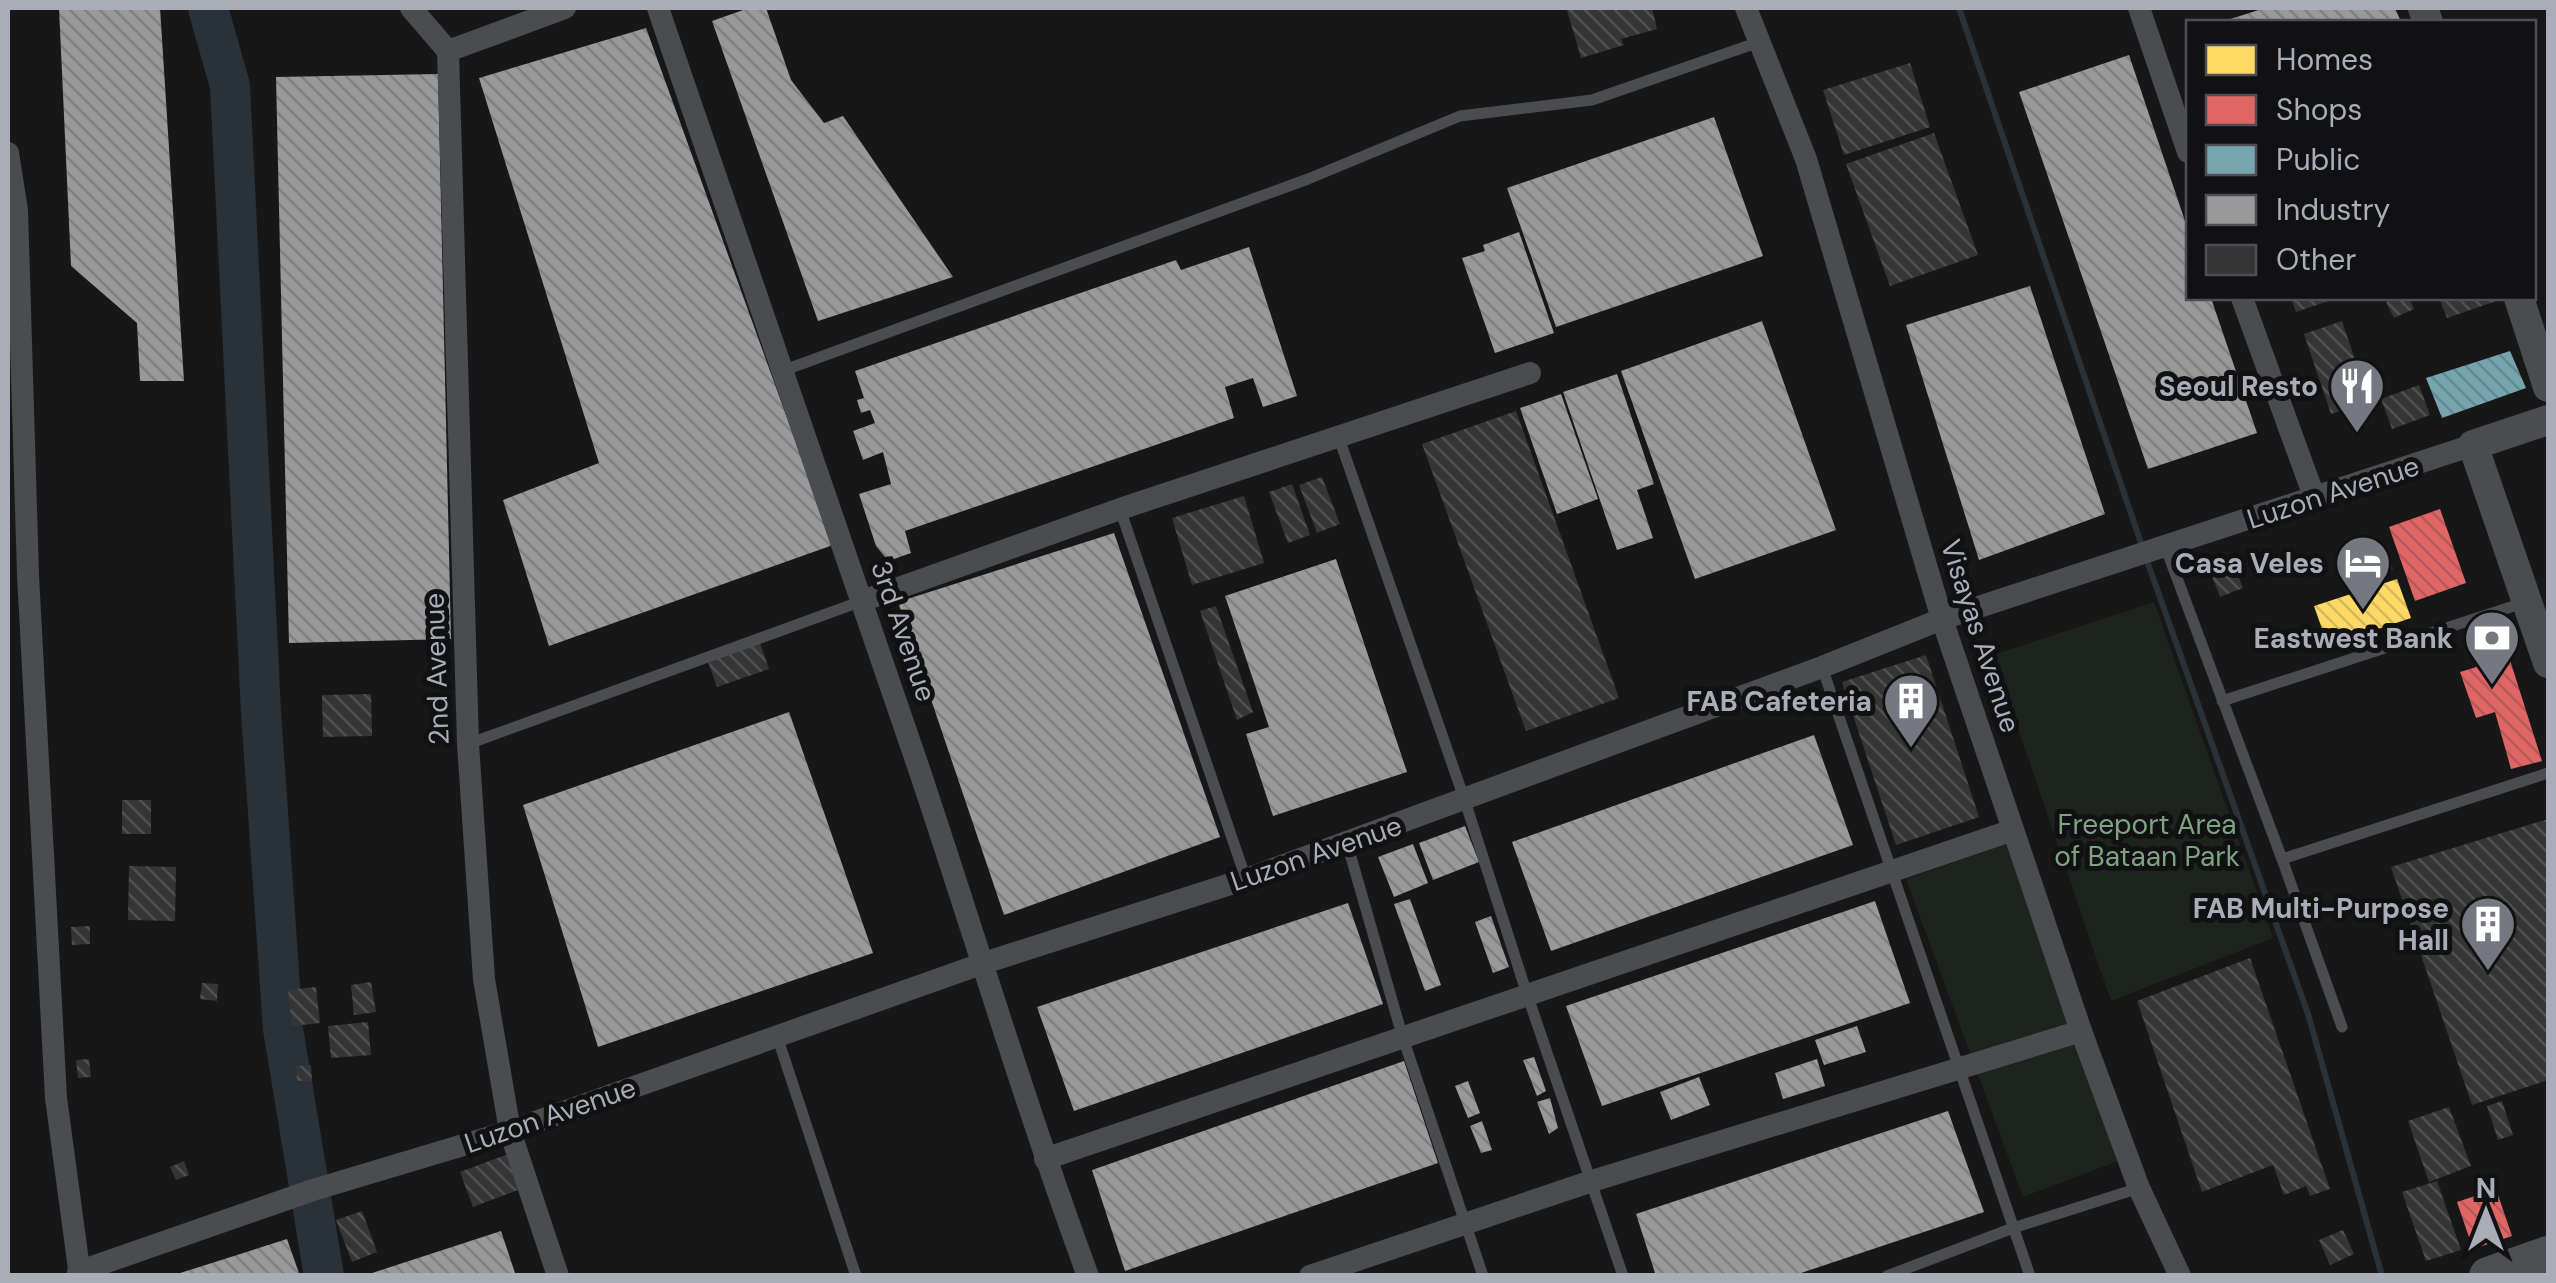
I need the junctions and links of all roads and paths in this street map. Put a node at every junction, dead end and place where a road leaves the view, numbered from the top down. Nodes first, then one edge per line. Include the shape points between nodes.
1 (412, 8) edge
2 (565, 8) edge
3 (658, 8) edge
4 (1746, 8) edge
5 (2139, 8) edge
6 (1759, 42) junction
7 (448, 51) junction
8 (2186, 146) edge
9 (8, 153) edge
10 (2243, 300) edge
11 (2520, 300) edge
12 (782, 371) junction
13 (1530, 373) dead end
14 (2548, 386) edge
15 (2548, 420) edge
16 (1339, 438) junction
17 (2474, 446) junction
18 (2315, 500) junction
19 (1120, 509) junction
20 (2159, 548) junction
21 (862, 601) junction
22 (2528, 602) junction
23 (1942, 619) junction
24 (2548, 662) edge
25 (1822, 667) junction
26 (2222, 701) junction
27 (468, 744) junction
28 (2548, 773) edge
29 (1465, 801) junction
30 (2013, 830) junction
31 (1347, 843) junction
32 (2282, 860) junction
33 (1890, 871) junction
34 (1246, 879) junction
35 (984, 963) junction
36 (1527, 994) junction
37 (2342, 1027) dead end
38 (2081, 1031) junction
39 (1402, 1035) junction
40 (776, 1036) junction
41 (1958, 1069) junction
42 (510, 1130) junction
43 (1045, 1159) junction
44 (1592, 1181) junction
45 (2139, 1188) junction
46 (1465, 1224) junction
47 (2013, 1228) junction
48 (79, 1274) edge
49 (558, 1276) edge
50 (856, 1276) edge
51 (1088, 1276) edge
52 (1310, 1276) edge
53 (1483, 1276) edge
54 (1623, 1276) edge
55 (1888, 1276) edge
56 (2030, 1276) edge
57 (2180, 1276) edge

1 - 7 street
2 - 7 street
3 - 12 street, 3rd Avenue
4 - 6 street, Visayas Avenue
5 - 8 street
6 - 12 lane via 1592,100 1460,116 1308,179
6 - 23 street, Visayas Avenue via 1806,160
7 - 27 street, 2nd Avenue
9 - 48 street via 17,210 56,1098
10 - 18 street
11 - 14 street
12 - 21 street, 3rd Avenue
13 - 16 street
15 - 17 street, Luzon Avenue
16 - 19 street
16 - 29 lane
17 - 18 street, Luzon Avenue
17 - 22 street
18 - 20 street, Luzon Avenue
19 - 21 street
19 - 34 lane
20 - 23 street, Luzon Avenue
20 - 26 lane
21 - 27 lane
21 - 35 street, 3rd Avenue
22 - 24 street
22 - 26 lane
23 - 25 street, Luzon Avenue
23 - 30 street, Visayas Avenue
25 - 29 street, Luzon Avenue
25 - 33 lane
26 - 32 lane
27 - 42 street, 2nd Avenue via 484,979
28 - 32 lane
29 - 31 street, Luzon Avenue
29 - 36 lane
30 - 33 street
30 - 38 street, Visayas Avenue
31 - 34 street, Luzon Avenue
31 - 39 lane
32 - 37 lane
33 - 36 street
33 - 41 lane
34 - 35 street, Luzon Avenue
35 - 40 street, Luzon Avenue
35 - 43 street, 3rd Avenue
36 - 39 street
36 - 44 lane
38 - 41 street
38 - 45 street, Visayas Avenue
39 - 43 street
39 - 46 lane
40 - 42 street, Luzon Avenue
40 - 50 lane
41 - 44 street
41 - 47 lane
42 - 48 street, Luzon Avenue via 313,1190
42 - 49 street, 2nd Avenue
43 - 51 street, 3rd Avenue
44 - 46 street
44 - 54 lane
45 - 47 lane
45 - 57 street, Visayas Avenue
46 - 52 street
46 - 53 lane
47 - 55 lane
47 - 56 lane

